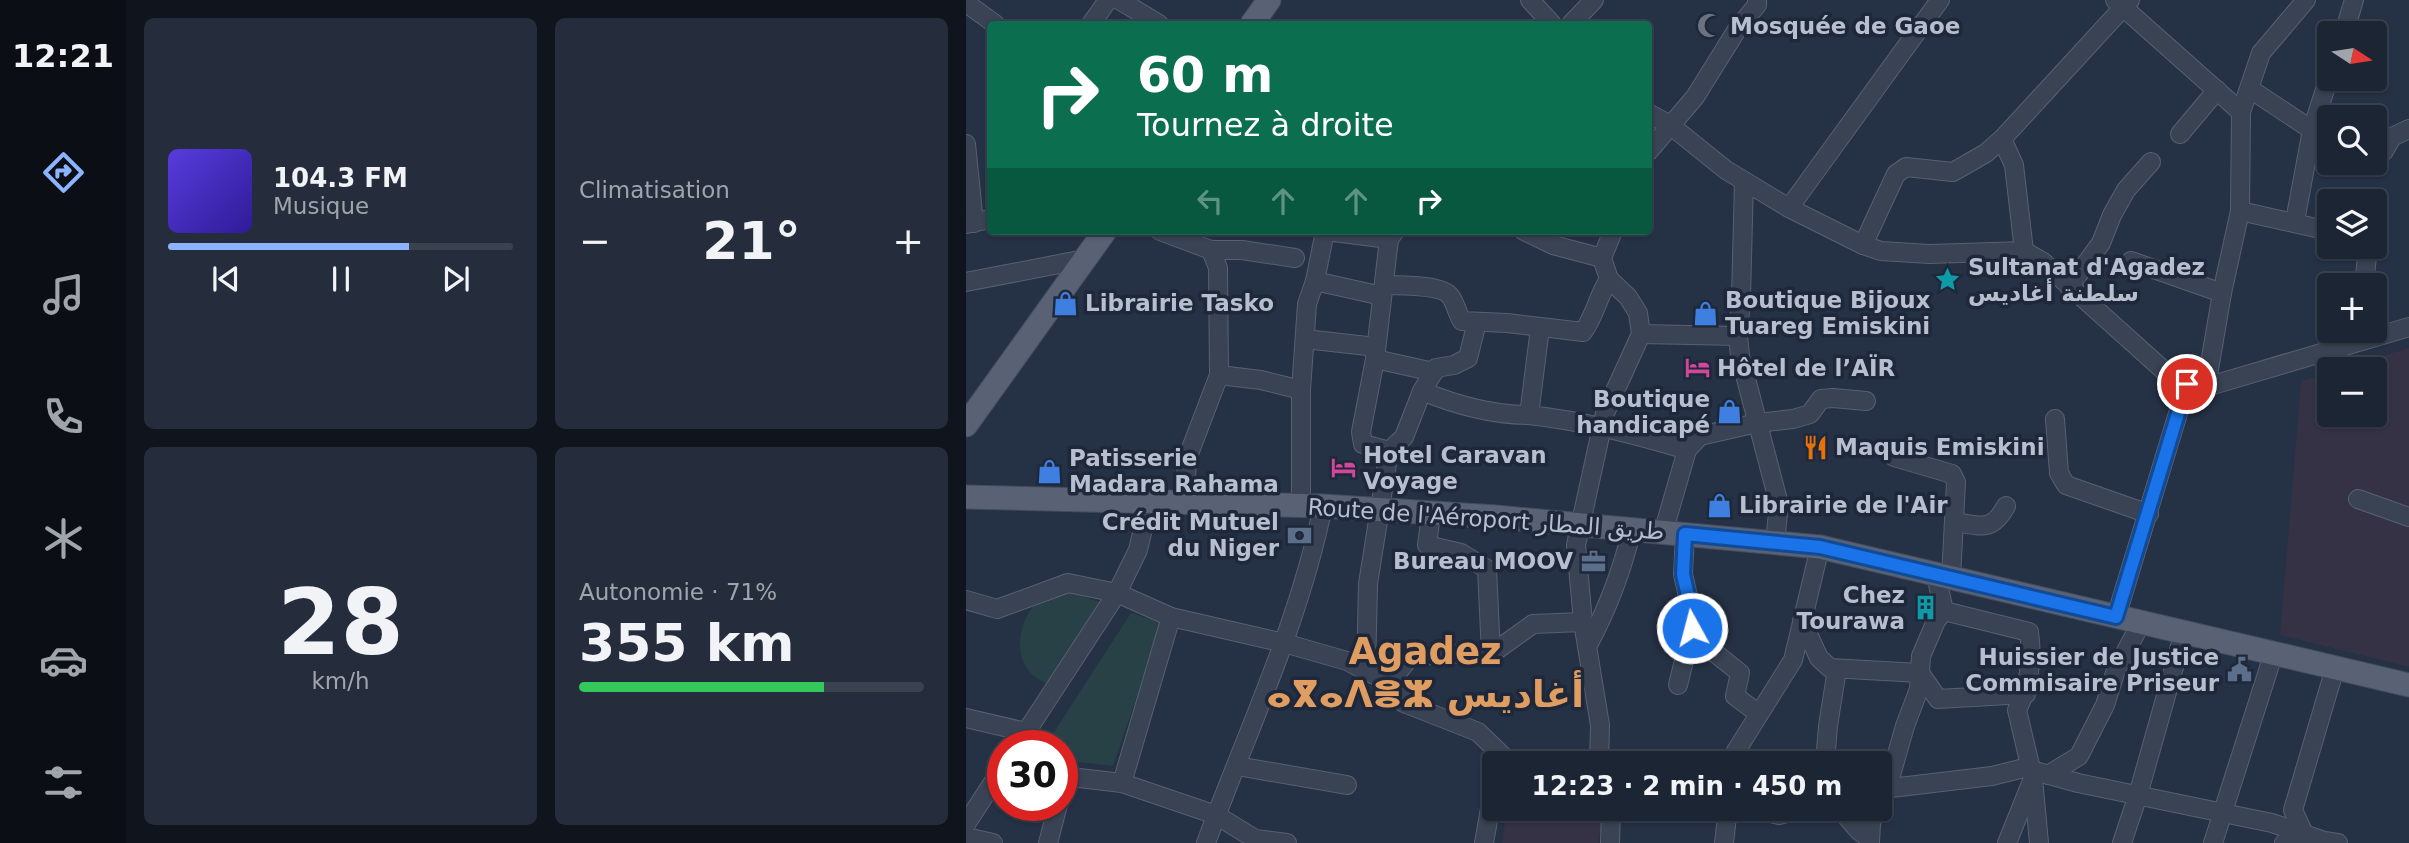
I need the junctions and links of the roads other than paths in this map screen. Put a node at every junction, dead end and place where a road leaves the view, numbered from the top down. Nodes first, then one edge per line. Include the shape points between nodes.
1 (1108, 0) edge
2 (1119, 0) edge
3 (1269, 0) edge
4 (1530, 0) edge
5 (1594, 0) edge
6 (1757, 0) edge
7 (2306, 0) edge
8 (2354, 0) edge
9 (1938, 1) edge
10 (2123, 2) edge
11 (966, 3) edge
12 (991, 21) edge
13 (1093, 21) edge
14 (1154, 21) edge
15 (1254, 21) edge
16 (1549, 21) edge
17 (1574, 21) edge
18 (2348, 21) edge
19 (2250, 89) junction
20 (2217, 90) junction
21 (2241, 112) junction
22 (1652, 115) edge
23 (1670, 125) junction
24 (2409, 129) edge
25 (2317, 131) edge
26 (2180, 134) dead end
27 (2002, 139) junction
28 (966, 144) edge
29 (2387, 146) edge
30 (1652, 147) edge
31 (2317, 147) edge
32 (2151, 162) dead end
33 (1744, 181) junction
34 (1789, 208) junction
35 (2240, 211) junction
36 (977, 222) edge
37 (2295, 222) junction
38 (2317, 228) edge
39 (1102, 235) edge
40 (1171, 235) edge
41 (1324, 235) edge
42 (1392, 235) edge
43 (1532, 235) edge
44 (1611, 235) edge
45 (1863, 245) junction
46 (1211, 250) junction
47 (2024, 251) junction
48 (1295, 258) dead end
49 (1602, 258) junction
50 (1085, 259) junction
51 (2131, 261) dead end
52 (1609, 279) junction
53 (1315, 281) junction
54 (966, 282) edge
55 (2069, 287) junction
56 (1383, 291) junction
57 (2222, 293) junction
58 (1477, 323) junction
59 (2409, 327) edge
60 (1540, 328) junction
61 (2387, 331) edge
62 (1641, 334) junction
63 (1738, 336) junction
64 (1305, 340) junction
65 (2340, 343) edge
66 (1376, 353) junction
67 (1434, 372) junction
68 (1219, 374) junction
69 (2187, 384) junction
70 (2206, 387) junction
71 (1301, 390) junction
72 (1422, 390) junction
73 (1866, 401) dead end
74 (1529, 415) junction
75 (2055, 419) dead end
76 (1757, 423) junction
77 (966, 425) edge
78 (1602, 426) junction
79 (1687, 450) junction
80 (1389, 451) junction
81 (1894, 457) dead end
82 (966, 497) edge
83 (2358, 499) dead end
84 (1185, 502) junction
85 (1149, 503) junction
86 (1312, 506) junction
87 (2006, 506) dead end
88 (1380, 511) junction
89 (1431, 514) junction
90 (2149, 514) junction
91 (2409, 517) edge
92 (1955, 523) junction
93 (1580, 526) junction
94 (1632, 529) junction
95 (1674, 534) junction
96 (1776, 542) junction
97 (1820, 547) junction
98 (1943, 576) junction
99 (1117, 593) junction
100 (966, 600) edge
101 (1944, 611) junction
102 (1171, 617) junction
103 (2116, 617) junction
104 (1802, 621) junction
105 (1583, 622) junction
106 (2141, 623) junction
107 (2183, 632) junction
108 (1691, 634) junction
109 (1284, 642) junction
110 (1588, 645) junction
111 (2274, 652) junction
112 (1492, 654) junction
113 (1837, 668) junction
114 (2335, 668) junction
115 (1366, 671) junction
116 (1920, 673) junction
117 (1390, 682) junction
118 (1678, 685) dead end
119 (2409, 685) edge
120 (2026, 694) junction
121 (1759, 714) junction
122 (966, 718) edge
123 (998, 730) edge
124 (1028, 730) edge
125 (1495, 751) edge
126 (1599, 751) edge
127 (1736, 751) edge
128 (1826, 751) edge
129 (1892, 765) edge
130 (1237, 766) junction
131 (2037, 774) junction
132 (1078, 782) edge
133 (1122, 783) junction
134 (1347, 785) dead end
135 (987, 792) edge
136 (2138, 795) junction
137 (1892, 796) edge
138 (2221, 811) junction
139 (1216, 815) junction
140 (1054, 821) edge
141 (1488, 821) edge
142 (1611, 821) edge
143 (1727, 821) edge
144 (1850, 821) edge
145 (1872, 821) edge
146 (966, 824) edge
147 (2304, 834) junction
148 (966, 837) edge
149 (1255, 841) edge
150 (1870, 841) edge
151 (993, 843) edge
152 (1048, 843) edge
153 (1206, 843) edge
154 (1287, 843) edge
155 (1484, 843) edge
156 (1610, 843) edge
157 (1724, 843) edge
158 (2007, 843) edge
159 (2039, 843) edge
160 (2122, 843) edge
161 (2213, 843) edge
162 (2284, 843) edge
163 (2338, 843) edge

1 - 13 street
2 - 14 street
3 - 15 main road
4 - 16 street
5 - 17 street
6 - 23 street via 1695,97
7 - 19 street via 2261,53
8 - 18 street
9 - 34 street
10 - 20 street
10 - 27 street
11 - 12 street
19 - 21 street
19 - 25 street
20 - 21 street
20 - 26 street
21 - 35 street
22 - 23 street
23 - 30 street
23 - 33 street
24 - 29 street via 2392,137
27 - 45 street via 1954,172 1906,167 1896,174
27 - 47 street via 2014,165
28 - 36 street
31 - 37 street
32 - 55 street via 2126,190 2101,243
33 - 34 street
33 - 63 street
34 - 45 street
35 - 37 street
35 - 57 street
37 - 38 street
39 - 50 main road
40 - 46 street
41 - 53 street
42 - 56 street
43 - 49 street
44 - 49 street
45 - 47 street via 1881,251 1929,254
46 - 48 street
46 - 68 street via 1218,268
47 - 55 street
49 - 52 street
50 - 54 street
50 - 77 main road
51 - 57 street
52 - 60 street via 1583,332
52 - 62 street via 1638,313
53 - 56 street
53 - 64 street via 1307,304
55 - 69 street via 2170,376
56 - 58 street via 1423,287 1445,292 1462,321
56 - 66 street
57 - 70 street
58 - 60 street
58 - 67 street via 1468,358
59 - 61 street
60 - 74 street
62 - 63 street
62 - 78 street
63 - 76 street
64 - 66 street
64 - 71 street
65 - 70 street
66 - 67 street
66 - 80 street via 1361,439 1363,444
67 - 72 street
68 - 71 street
68 - 84 street via 1187,459
69 - 70 street
69 - 90 street
71 - 86 street
72 - 74 street via 1504,415
72 - 80 street via 1404,437
73 - 76 street via 1821,399 1810,414
74 - 78 street
75 - 90 street via 2059,473 2066,485
76 - 79 street via 1700,436
76 - 96 street via 1779,504
78 - 79 street
78 - 93 street
79 - 95 street
80 - 88 street
81 - 92 street via 1952,474 1956,482
82 - 85 main road, Route de l'Aéroport طريق المطار
83 - 91 street
84 - 85 main road, Route de l'Aéroport طريق المطار
84 - 86 main road, Route de l'Aéroport طريق المطار
85 - 99 street via 1138,550
86 - 88 main road, Route de l'Aéroport طريق المطار
86 - 109 street via 1314,548
87 - 92 street via 1992,524
88 - 89 main road, Route de l'Aéroport طريق المطار
88 - 115 street via 1368,584
89 - 93 main road, Route de l'Aéroport طريق المطار
89 - 112 street via 1427,545 1461,553 1487,569
90 - 103 street
92 - 98 street
93 - 94 main road, Route de l'Aéroport طريق المطار
93 - 105 street via 1576,545
94 - 95 main road, Route de l'Aéroport طريق المطار
94 - 110 street via 1606,612
95 - 96 main road, Route de l'Aéroport طريق المطار
95 - 108 street via 1691,610
96 - 97 main road, Route de l'Aéroport طريق المطار
97 - 98 main road, Route de l'Aéroport طريق المطار
97 - 104 street
98 - 101 street
98 - 103 main road, Route de l'Aéroport طريق المطار
99 - 100 street via 1068,583 997,609
99 - 102 street
99 - 124 street
101 - 116 street via 1920,656
101 - 120 street via 2029,632
102 - 109 street
102 - 133 street
103 - 106 main road, Route de l'Aéroport طريق المطار
104 - 113 street via 1819,658
104 - 121 street via 1793,660
105 - 110 street
105 - 112 street via 1533,624
106 - 107 main road, Route de l'Aéroport طريق المطار
106 - 131 street via 2079,756
107 - 111 main road, Route de l'Aéroport طريق المطار
107 - 136 street
108 - 118 street
108 - 121 street via 1741,673 1735,696
109 - 115 street
109 - 130 street
110 - 126 street
111 - 114 main road, Route de l'Aéroport طريق المطار
111 - 138 street
112 - 117 street via 1410,657
113 - 116 street
113 - 128 street
114 - 119 main road, Route de l'Aéroport طريق المطار
114 - 147 street via 2293,810
115 - 117 street
116 - 120 street via 1938,699
116 - 129 street via 1919,689
117 - 125 street via 1404,688 1404,703 1478,732
120 - 131 street via 2017,710
121 - 127 street
122 - 123 street
130 - 134 street
130 - 139 street
131 - 136 street
131 - 137 street via 2024,768
131 - 158 street
131 - 159 street
132 - 133 street
133 - 139 street
135 - 146 street
136 - 138 street
136 - 160 street
138 - 147 street
138 - 161 street
139 - 149 street
139 - 153 street
140 - 152 street
141 - 155 street
142 - 156 street
143 - 157 street
144 - 150 street
145 - 150 street
147 - 162 street
147 - 163 street
148 - 151 street
149 - 154 street

